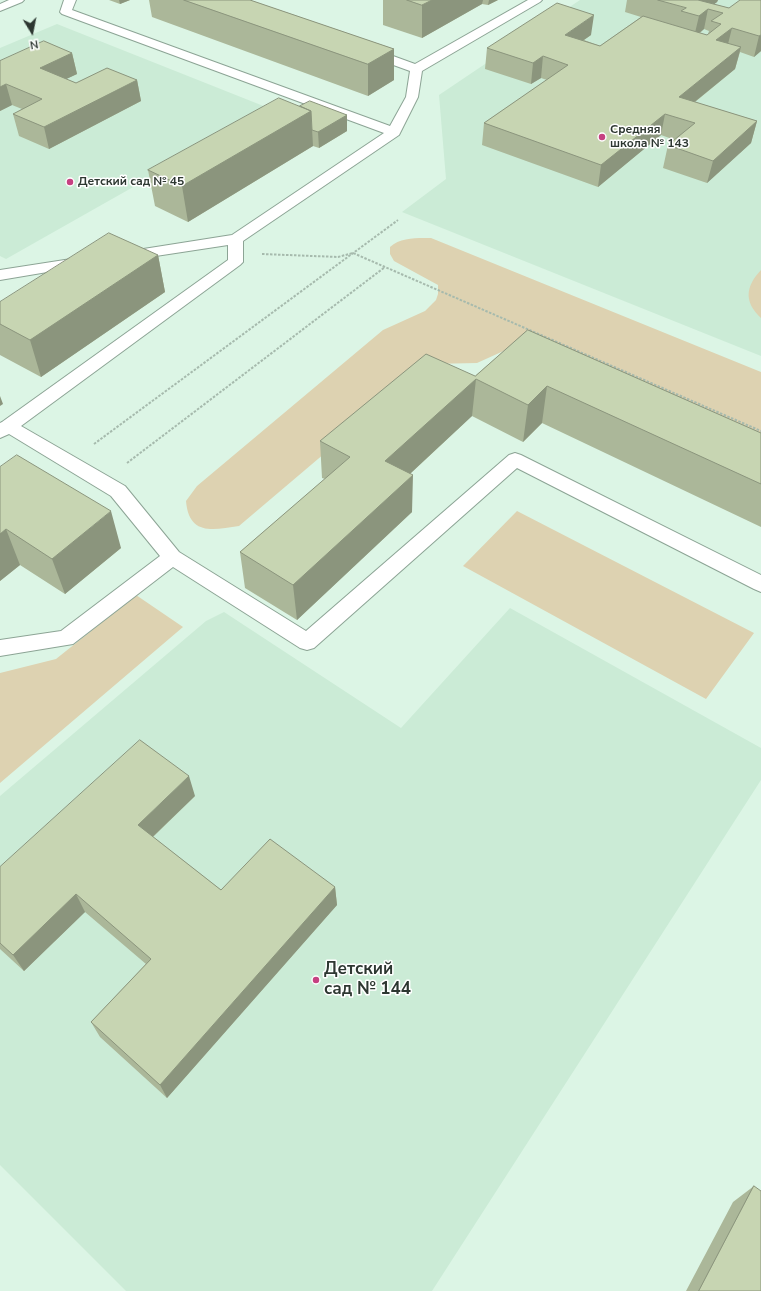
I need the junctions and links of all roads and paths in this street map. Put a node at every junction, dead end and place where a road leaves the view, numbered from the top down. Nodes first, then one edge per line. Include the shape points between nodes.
1 (18, 0) edge
2 (70, 0) edge
3 (536, 0) edge
4 (0, 8) edge
5 (357, 48) edge
6 (416, 69) junction
7 (394, 132) junction
8 (398, 220) dead end
9 (236, 246) junction
10 (353, 253) junction
11 (110, 258) edge
12 (94, 260) edge
13 (385, 267) junction
14 (0, 275) edge
15 (4, 429) edge
16 (761, 431) edge
17 (93, 444) dead end
18 (126, 463) dead end
19 (172, 557) junction
20 (761, 584) edge
21 (0, 648) edge

1 - 4 lane
2 - 7 lane via 66,12
3 - 6 lane
5 - 6 lane
6 - 7 lane via 412,97
7 - 9 lane
8 - 10 path
9 - 10 path via 338,257
9 - 11 lane
9 - 15 lane via 235,262
10 - 13 path
10 - 17 path
12 - 14 lane
13 - 16 path
13 - 18 path
15 - 19 lane via 118,491
19 - 20 lane via 307,642 515,459
19 - 21 lane via 66,638

